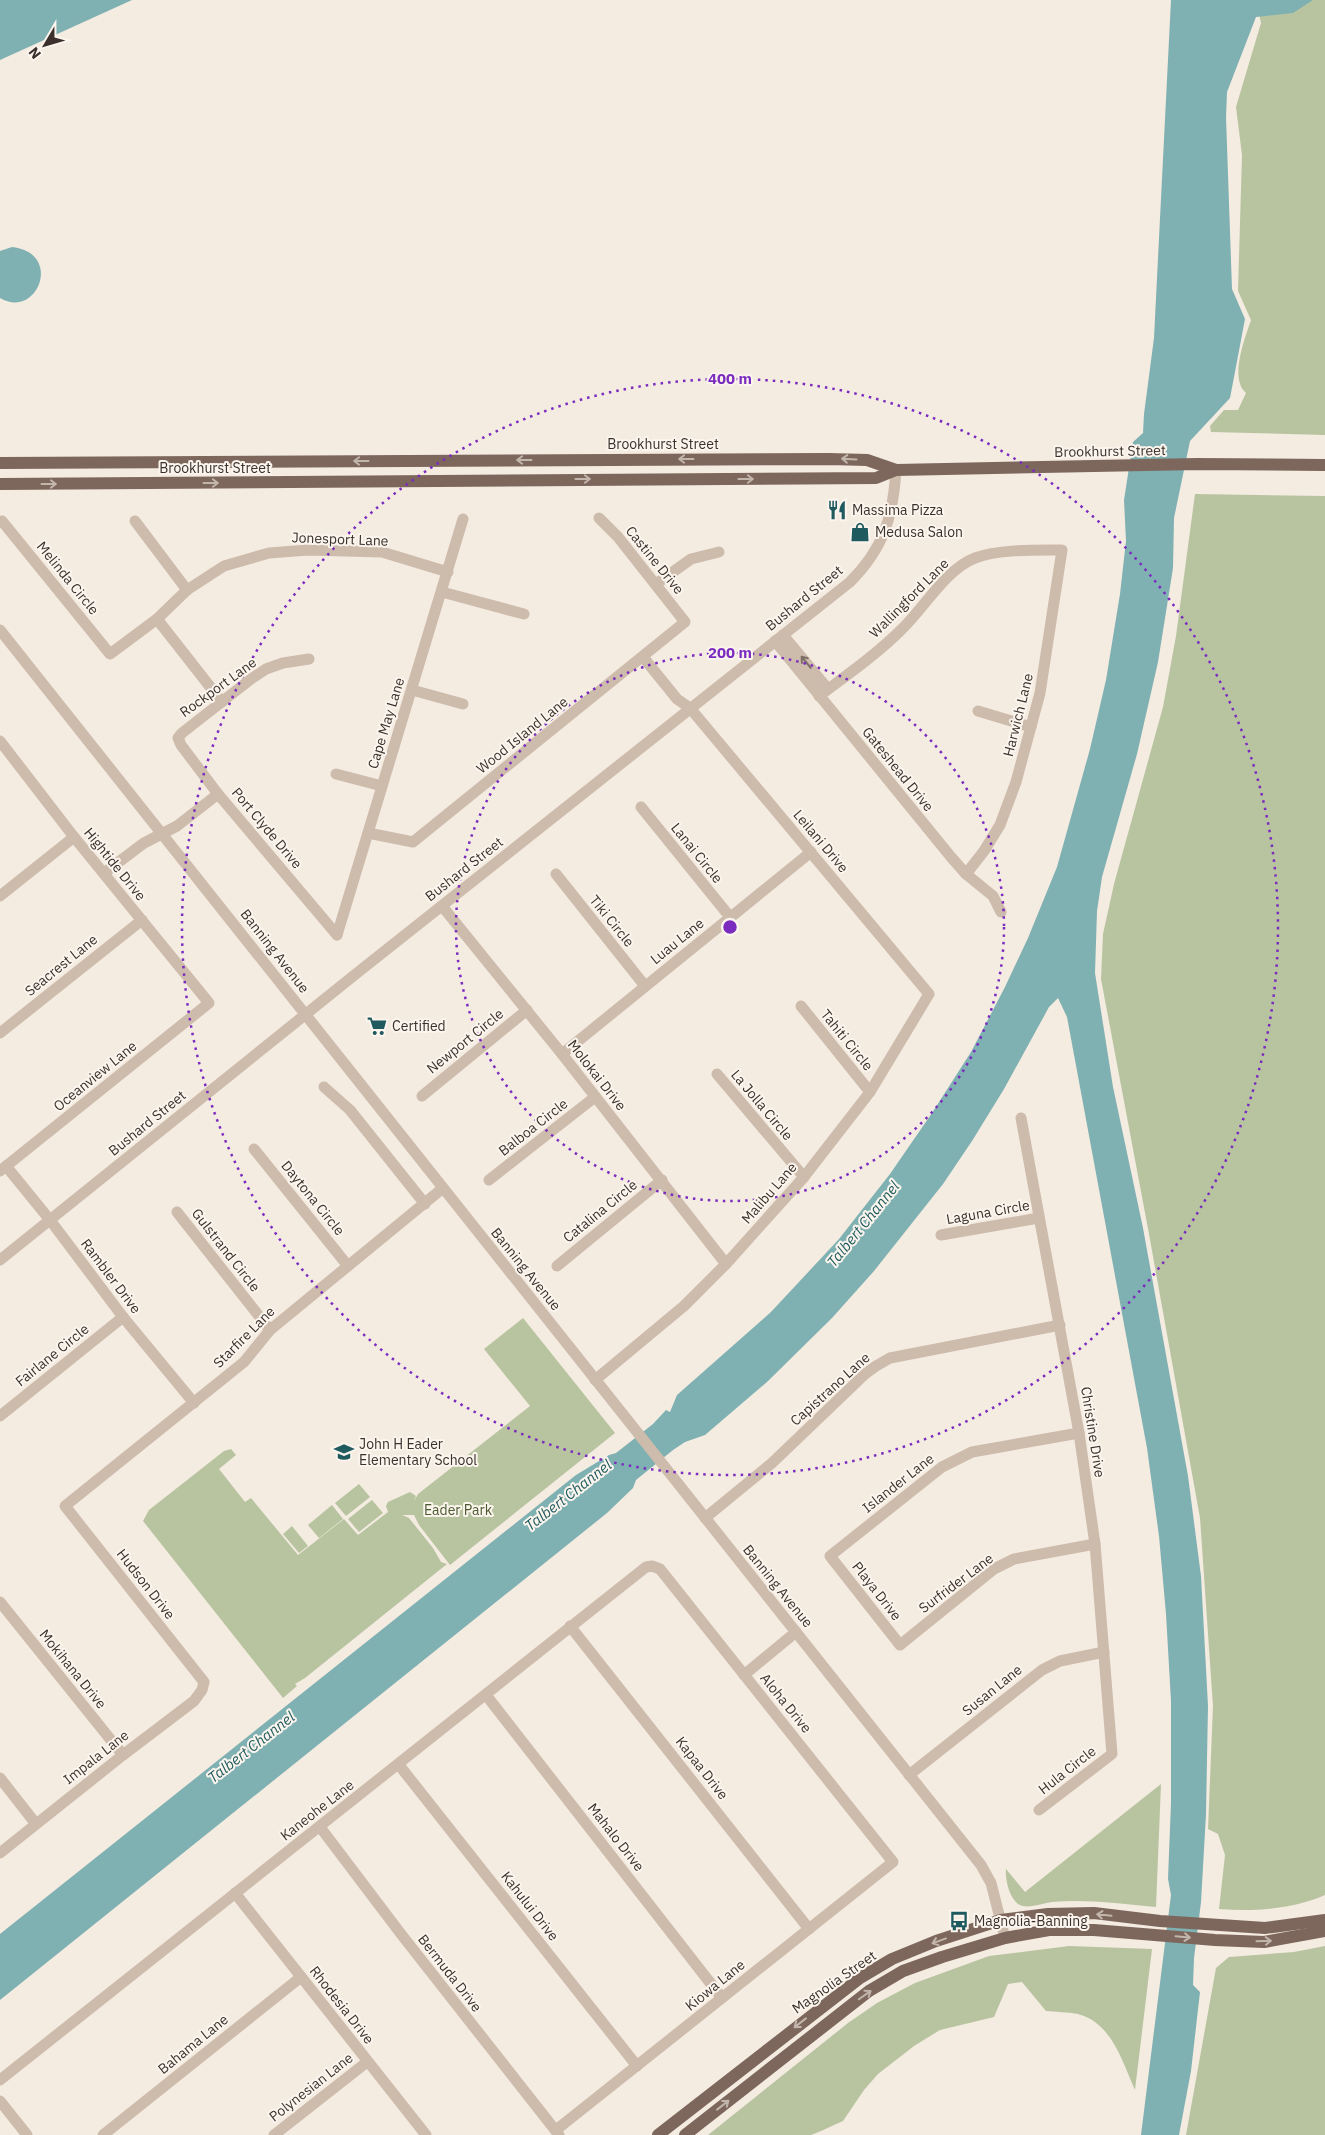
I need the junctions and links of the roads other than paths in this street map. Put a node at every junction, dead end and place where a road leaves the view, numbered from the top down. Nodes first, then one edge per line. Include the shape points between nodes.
1 (430, 460) junction
2 (0, 463) edge
3 (1325, 464) edge
4 (896, 470) junction
5 (430, 480) junction
6 (0, 484) edge
7 (600, 518) dead end
8 (463, 520) dead end
9 (2, 521) dead end
10 (135, 521) dead end
11 (1062, 550) joint
12 (719, 552) dead end
13 (448, 572) junction
14 (656, 584) junction
15 (187, 590) junction
16 (442, 592) junction
17 (524, 614) dead end
18 (157, 619) junction
19 (685, 622) joint
20 (0, 630) edge
21 (779, 638) junction
22 (110, 654) joint
23 (643, 657) junction
24 (309, 659) dead end
25 (412, 690) junction
26 (824, 693) junction
27 (222, 702) junction
28 (463, 704) dead end
29 (690, 708) junction
30 (978, 711) dead end
31 (1031, 727) junction
32 (178, 738) joint
33 (0, 741) edge
34 (5, 757) edge
35 (336, 774) dead end
36 (382, 786) junction
37 (218, 794) junction
38 (641, 807) dead end
39 (368, 833) junction
40 (162, 834) junction
41 (74, 837) junction
42 (811, 852) junction
43 (104, 874) junction
44 (556, 874) dead end
45 (966, 874) junction
46 (0, 896) edge
47 (442, 906) junction
48 (1001, 912) dead end
49 (730, 917) junction
50 (142, 920) junction
51 (337, 935) joint
52 (645, 986) junction
53 (930, 994) joint
54 (209, 1003) joint
55 (801, 1006) dead end
56 (527, 1010) junction
57 (306, 1014) junction
58 (0, 1033) edge
59 (562, 1054) junction
60 (717, 1074) dead end
61 (324, 1087) dead end
62 (870, 1092) junction
63 (422, 1096) dead end
64 (595, 1097) junction
65 (1022, 1118) dead end
66 (254, 1149) dead end
67 (3, 1169) edge
68 (804, 1177) junction
69 (489, 1180) dead end
70 (662, 1180) junction
71 (443, 1188) junction
72 (425, 1204) junction
73 (177, 1212) dead end
74 (1039, 1218) junction
75 (50, 1220) junction
76 (942, 1235) dead end
77 (0, 1260) edge
78 (726, 1264) junction
79 (348, 1266) junction
80 (558, 1266) dead end
81 (123, 1317) junction
82 (1060, 1325) junction
83 (270, 1330) junction
84 (595, 1380) junction
85 (194, 1403) junction
86 (0, 1416) edge
87 (1079, 1433) junction
88 (65, 1506) joint
89 (705, 1518) junction
90 (1094, 1544) junction
91 (830, 1556) joint
92 (652, 1566) joint
93 (0, 1602) edge
94 (570, 1626) junction
95 (796, 1632) junction
96 (900, 1645) joint
97 (1104, 1652) junction
98 (744, 1675) junction
99 (204, 1682) joint
100 (486, 1695) junction
101 (1112, 1754) joint
102 (122, 1755) junction
103 (399, 1765) junction
104 (909, 1775) junction
105 (0, 1778) edge
106 (1039, 1810) dead end
107 (36, 1824) junction
108 (320, 1827) junction
109 (0, 1853) edge
110 (893, 1862) joint
111 (235, 1893) junction
112 (1002, 1920) junction
113 (1325, 1920) edge
114 (809, 1929) junction
115 (1325, 1931) edge
116 (1005, 1938) junction
117 (301, 1977) junction
118 (722, 1998) junction
119 (367, 2062) junction
120 (637, 2066) junction
121 (0, 2080) edge
122 (0, 2101) edge
123 (281, 2133) edge
124 (558, 2133) edge
125 (27, 2135) edge
126 (103, 2135) edge
127 (426, 2135) edge
128 (658, 2135) edge
129 (685, 2135) edge

1 -> 2 main road, Brookhurst Street
4 -> 1 main road, Brookhurst Street via 867,460 829,459
1 - 5 main road
3 - 4 main road, Brookhurst Street
5 -> 4 main road, Brookhurst Street via 876,478
4 - 21 street, Bushard Street via 894,500 886,532 876,551 850,582
6 -> 5 main road, Brookhurst Street
7 - 14 street, Castine Drive
8 - 13 street, Cape May Lane
9 - 22 street, Melinda Circle
10 - 15 street
11 - 26 street, Wallingford Lane via 1016,550 976,558 946,580 900,631
11 - 31 street, Harwich Lane via 1048,648
12 - 14 street via 691,559
13 - 15 street, Jonesport Lane via 382,552 308,550 269,554 224,566
13 - 16 street, Cape May Lane
14 - 19 street, Castine Drive
15 - 18 street, Jonesport Lane
16 - 17 street
16 - 25 street, Cape May Lane
18 - 22 street, Jonesport Lane
18 - 27 street
19 - 23 street, Wood Island Lane
20 - 40 street, Banning Avenue
21 - 26 street, Gateshead Drive
21 - 29 street, Bushard Street
23 - 29 street, Leilani Drive via 677,699
23 - 39 street, Wood Island Lane via 412,842
24 - 27 street, Rockport Lane via 283,662 266,670
25 - 28 street
25 - 36 street, Cape May Lane
26 - 45 street, Gateshead Drive
27 - 32 street, Rockport Lane
29 - 42 street, Leilani Drive
29 - 47 street, Bushard Street
30 - 31 street
31 - 45 street, Harwich Lane via 1000,825
32 - 37 street, Port Clyde Drive
33 - 34 street, Hightide Drive
34 - 41 street, Hightide Drive
35 - 36 street
36 - 39 street, Cape May Lane
37 - 40 street
37 - 51 street, Port Clyde Drive
38 - 49 street, Lanai Circle
39 - 51 street, Cape May Lane
40 - 43 street via 144,843
40 - 57 street, Banning Avenue
41 - 43 street, Hightide Drive
41 - 46 street
42 - 49 street, Luau Lane
42 - 53 street, Leilani Drive
43 - 50 street, Hightide Drive
44 - 52 street, Tiki Circle
45 - 48 street, Gateshead Drive via 993,896
47 - 56 street, Molokai Drive
47 - 57 street, Bushard Street
49 - 52 street, Luau Lane
50 - 54 street, Hightide Drive
50 - 58 street, Seacrest Lane
52 - 59 street, Luau Lane
53 - 62 street, Malibu Lane
54 - 67 street, Oceanview Lane
55 - 62 street, Tahiti Circle
56 - 59 street, Molokai Drive
56 - 63 street, Newport Circle
57 - 71 street, Banning Avenue
57 - 75 street, Bushard Street
59 - 64 street, Molokai Drive
60 - 68 street, La Jolla Circle
61 - 72 street via 350,1110
62 - 68 street, Malibu Lane
64 - 69 street, Balboa Circle
64 - 70 street, Molokai Drive
65 - 74 street, Christine Drive
66 - 79 street, Daytona Circle
67 - 75 street, Rambler Drive
68 - 78 street, Malibu Lane
70 - 78 street, Molokai Drive
70 - 80 street, Catalina Circle
71 - 72 street, Starfire Lane
71 - 84 street, Banning Avenue
72 - 79 street, Starfire Lane
73 - 83 street, Gulstrand Circle
74 - 76 street, Laguna Circle
74 - 82 street, Christine Drive
75 - 77 street, Bushard Street
75 - 81 street, Rambler Drive
78 - 84 street, Malibu Lane via 684,1306
79 - 83 street, Starfire Lane
81 - 85 street, Rambler Drive
81 - 86 street, Fairlane Circle
82 - 87 street, Christine Drive
82 - 89 street, Capistrano Lane via 882,1362 865,1374 772,1463
83 - 85 street, Starfire Lane via 244,1362
84 - 89 street, Banning Avenue
85 - 88 street, Starfire Lane
87 - 90 street, Christine Drive
87 - 91 street, Islander Lane via 972,1452 942,1466
88 - 99 street, Hudson Drive
89 - 95 street, Banning Avenue
90 - 96 street, Surfrider Lane via 1014,1559 994,1569
90 - 97 street, Christine Drive
91 - 96 street, Playa Drive
92 - 94 street, Kaneohe Lane via 646,1567
92 - 98 street, Aloha Drive via 660,1569
93 - 102 street, Mokihana Drive
94 - 100 street, Kaneohe Lane
94 - 114 street, Kapaa Drive
95 - 98 street
95 - 104 street, Banning Avenue
97 - 101 street, Christine Drive
97 - 104 street, Susan Lane via 1060,1661 1042,1670
98 - 110 street, Aloha Drive
99 - 102 street, Impala Lane via 194,1702
100 - 103 street, Kaneohe Lane
100 - 118 street, Mahalo Drive
101 - 106 street, Hula Circle
102 - 107 street, Impala Lane
103 - 108 street, Kaneohe Lane
103 - 120 street, Kahului Drive
104 - 112 street, Banning Avenue via 981,1865 991,1883
105 - 107 street
107 - 109 street, Impala Lane
108 - 111 street, Kaneohe Lane
108 - 124 street, Bermuda Drive
110 - 114 street, Kiowa Lane
111 - 117 street, Rhodesia Drive
111 - 121 street, Kaneohe Lane
113 -> 112 main road, Magnolia Street via 1264,1928 1094,1913
112 - 116 street, Banning Avenue
112 -> 128 main road, Magnolia Street via 918,1948 860,1978
114 - 118 street, Kiowa Lane
116 -> 115 main road, Magnolia Street via 1049,1930 1094,1930 1264,1942
129 -> 116 main road, Magnolia Street via 869,1992 904,1971
117 - 119 street, Rhodesia Drive
117 - 126 street, Bahama Lane
118 - 120 street, Kiowa Lane
119 - 123 street, Polynesian Lane
119 - 127 street, Rhodesia Drive
120 - 124 street, Kiowa Lane
122 - 125 street

